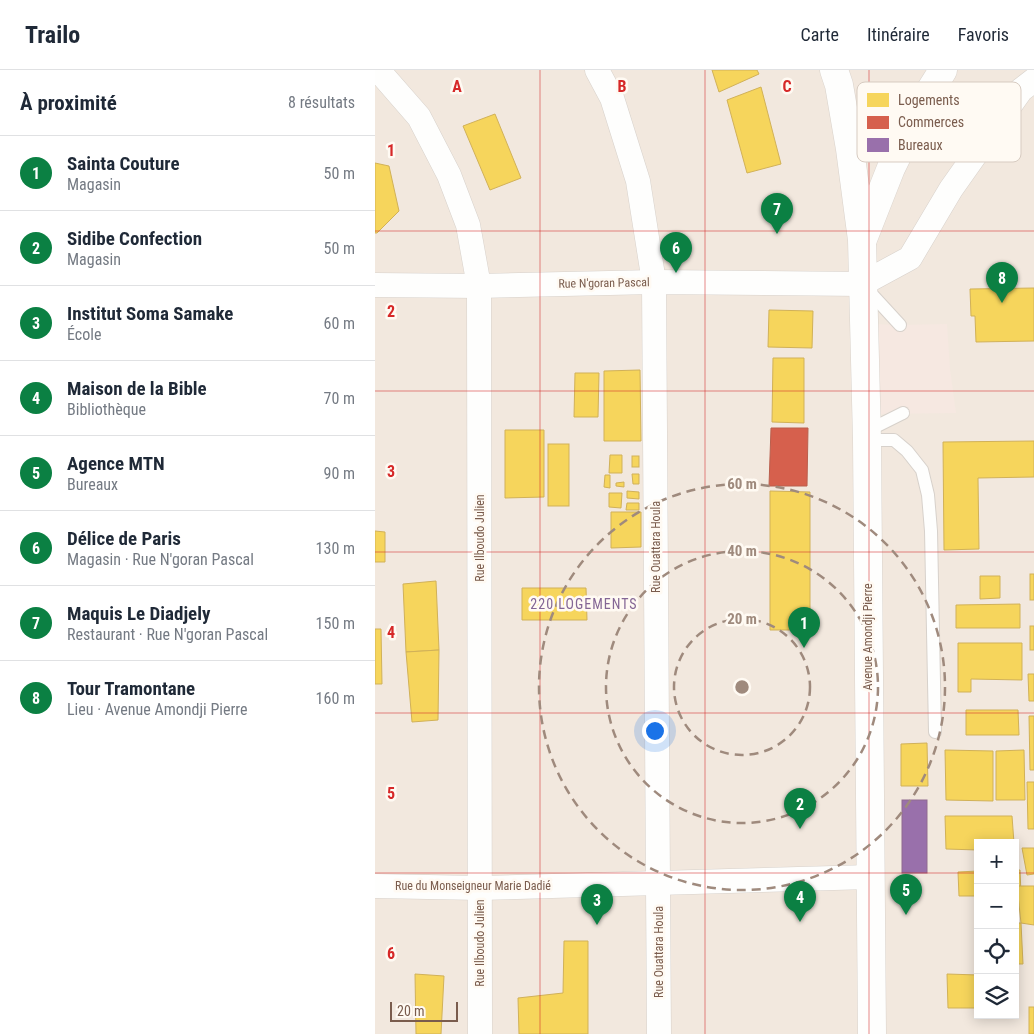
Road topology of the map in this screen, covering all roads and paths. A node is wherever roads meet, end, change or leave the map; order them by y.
1 (378, 70) edge
2 (597, 70) edge
3 (834, 70) edge
4 (943, 70) edge
5 (1034, 80) edge
6 (936, 82) edge
7 (1021, 90) edge
8 (894, 162) edge
9 (970, 162) edge
10 (862, 240) junction
11 (653, 282) junction
12 (863, 284) junction
13 (375, 285) edge
14 (479, 286) junction
15 (900, 325) dead end
16 (903, 413) dead end
17 (867, 435) junction
18 (935, 732) dead end
19 (870, 877) junction
20 (658, 883) junction
21 (375, 886) edge
22 (480, 888) junction
23 (480, 1034) edge
24 (659, 1034) edge
25 (872, 1034) edge

1 - 14 street, Rue Ilboudo Julien
2 - 11 street, Rue Ouattara Houla
3 - 10 street, Avenue Amondji Pierre
4 - 6 street, Avenue Amondji Pierre
5 - 7 street
8 - 10 street, Avenue Amondji Pierre
9 - 12 street
10 - 12 street, Avenue Amondji Pierre
11 - 12 street, Rue N'goran Pascal
11 - 14 street, Rue N'goran Pascal
11 - 20 street, Rue Ouattara Houla
12 - 15 lane
12 - 17 street, Avenue Amondji Pierre
13 - 14 street, Rue N'goran Pascal
14 - 22 street, Rue Ilboudo Julien
16 - 17 lane
17 - 18 lane
17 - 19 street, Avenue Amondji Pierre
19 - 20 street, Rue du Monseigneur Marie Dadié
19 - 25 street, Avenue Amondji Pierre
20 - 22 street, Rue du Monseigneur Marie Dadié
20 - 24 street, Rue Ouattara Houla
21 - 22 street, Rue du Monseigneur Marie Dadié
22 - 23 street, Rue Ilboudo Julien

